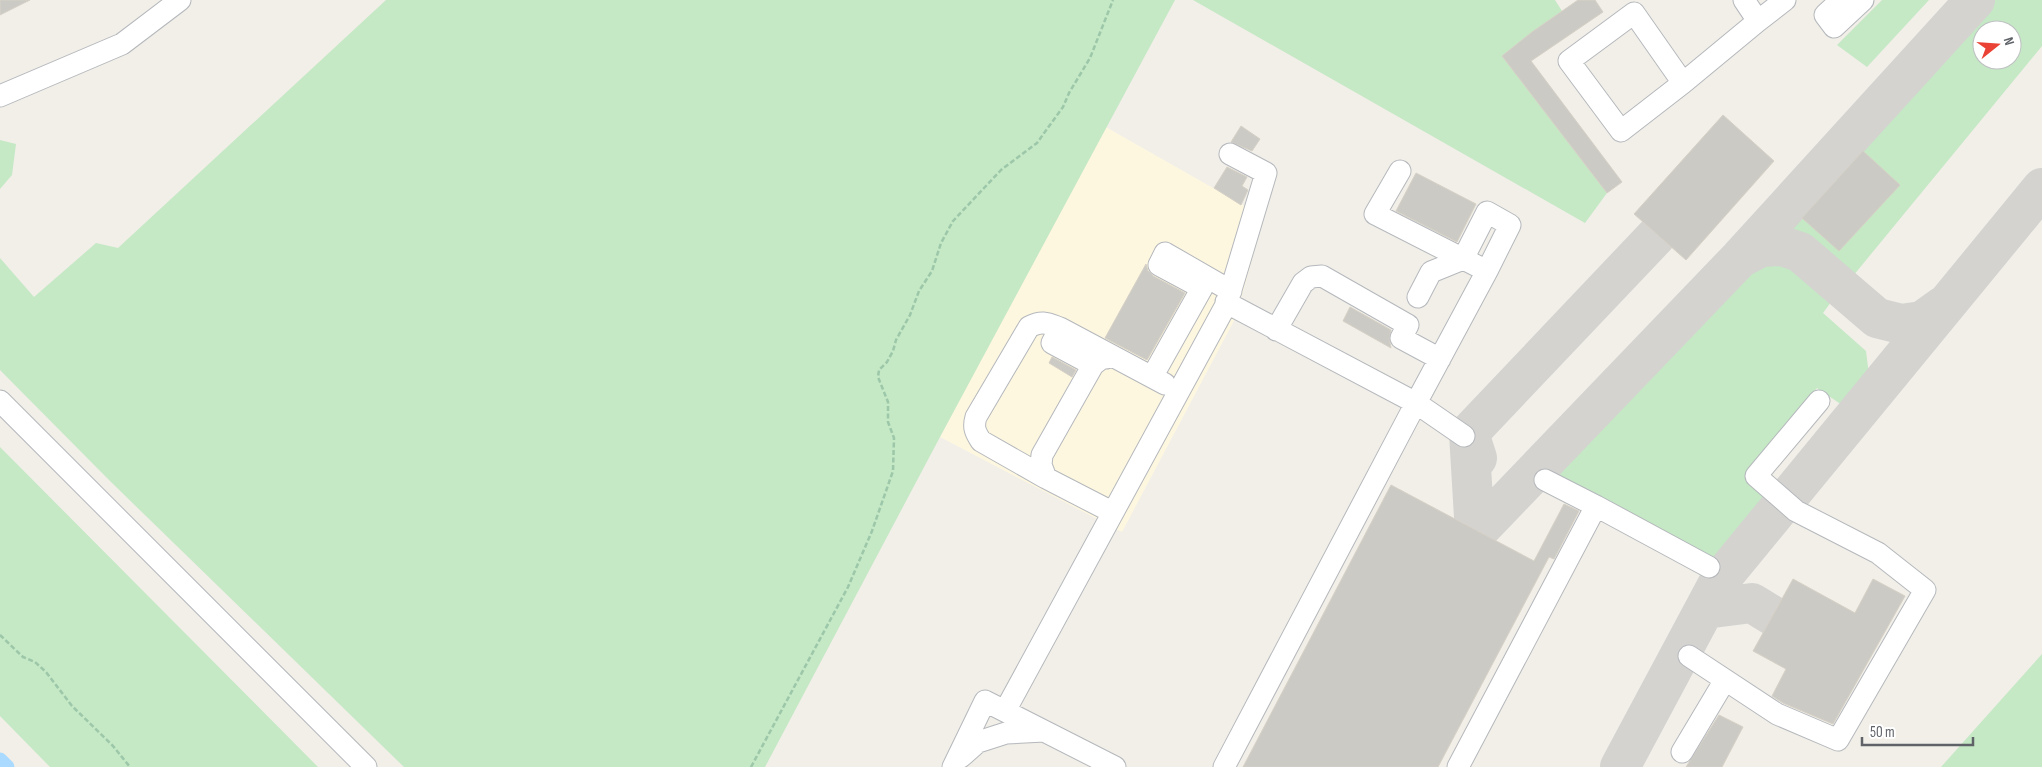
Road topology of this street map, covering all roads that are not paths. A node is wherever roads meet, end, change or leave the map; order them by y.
1 (180, 0) edge
2 (1744, 0) edge
3 (1785, 0) edge
4 (1863, 0) edge
5 (1839, 1) edge
6 (1758, 20) junction
7 (1683, 83) junction
8 (0, 96) edge
9 (1230, 154) dead end
10 (1400, 171) dead end
11 (1463, 259) junction
12 (1487, 271) junction
13 (1202, 288) junction
14 (1229, 297) junction
15 (1418, 297) dead end
16 (1186, 317) junction
17 (1060, 328) junction
18 (1276, 330) junction
19 (1211, 332) junction
20 (1115, 357) junction
21 (1440, 359) junction
22 (1093, 365) junction
23 (1152, 377) junction
24 (1180, 391) junction
25 (0, 401) edge
26 (1819, 401) dead end
27 (1416, 403) junction
28 (1464, 436) dead end
29 (1046, 478) junction
30 (1545, 480) dead end
31 (1596, 506) junction
32 (1112, 512) junction
33 (1709, 567) dead end
34 (1690, 656) dead end
35 (1725, 680) junction
36 (1005, 711) junction
37 (1044, 731) junction
38 (1682, 752) dead end
39 (954, 765) edge
40 (366, 767) edge
41 (1115, 767) edge
42 (1224, 767) edge
43 (1458, 767) edge

1 - 8 street
2 - 6 street
3 - 6 street
4 - 5 street
6 - 7 street
7 - 7 street
9 - 14 street
10 - 11 street
11 - 12 street
11 - 12 street
11 - 15 street
12 - 21 street
13 - 14 street
13 - 14 street
13 - 16 street
14 - 18 street
14 - 19 street
16 - 19 street
16 - 23 street
17 - 20 street
17 - 22 street
17 - 29 street
18 - 21 street
18 - 27 street
19 - 24 street
20 - 22 street
20 - 23 street
21 - 27 street
22 - 29 street
23 - 24 street
24 - 32 street
25 - 40 street
26 - 35 street
27 - 28 street
27 - 42 street
29 - 32 street
30 - 31 street
31 - 33 street
31 - 43 street
32 - 36 street
34 - 35 street
35 - 38 street
36 - 37 street
36 - 39 street
37 - 39 street
37 - 41 street

